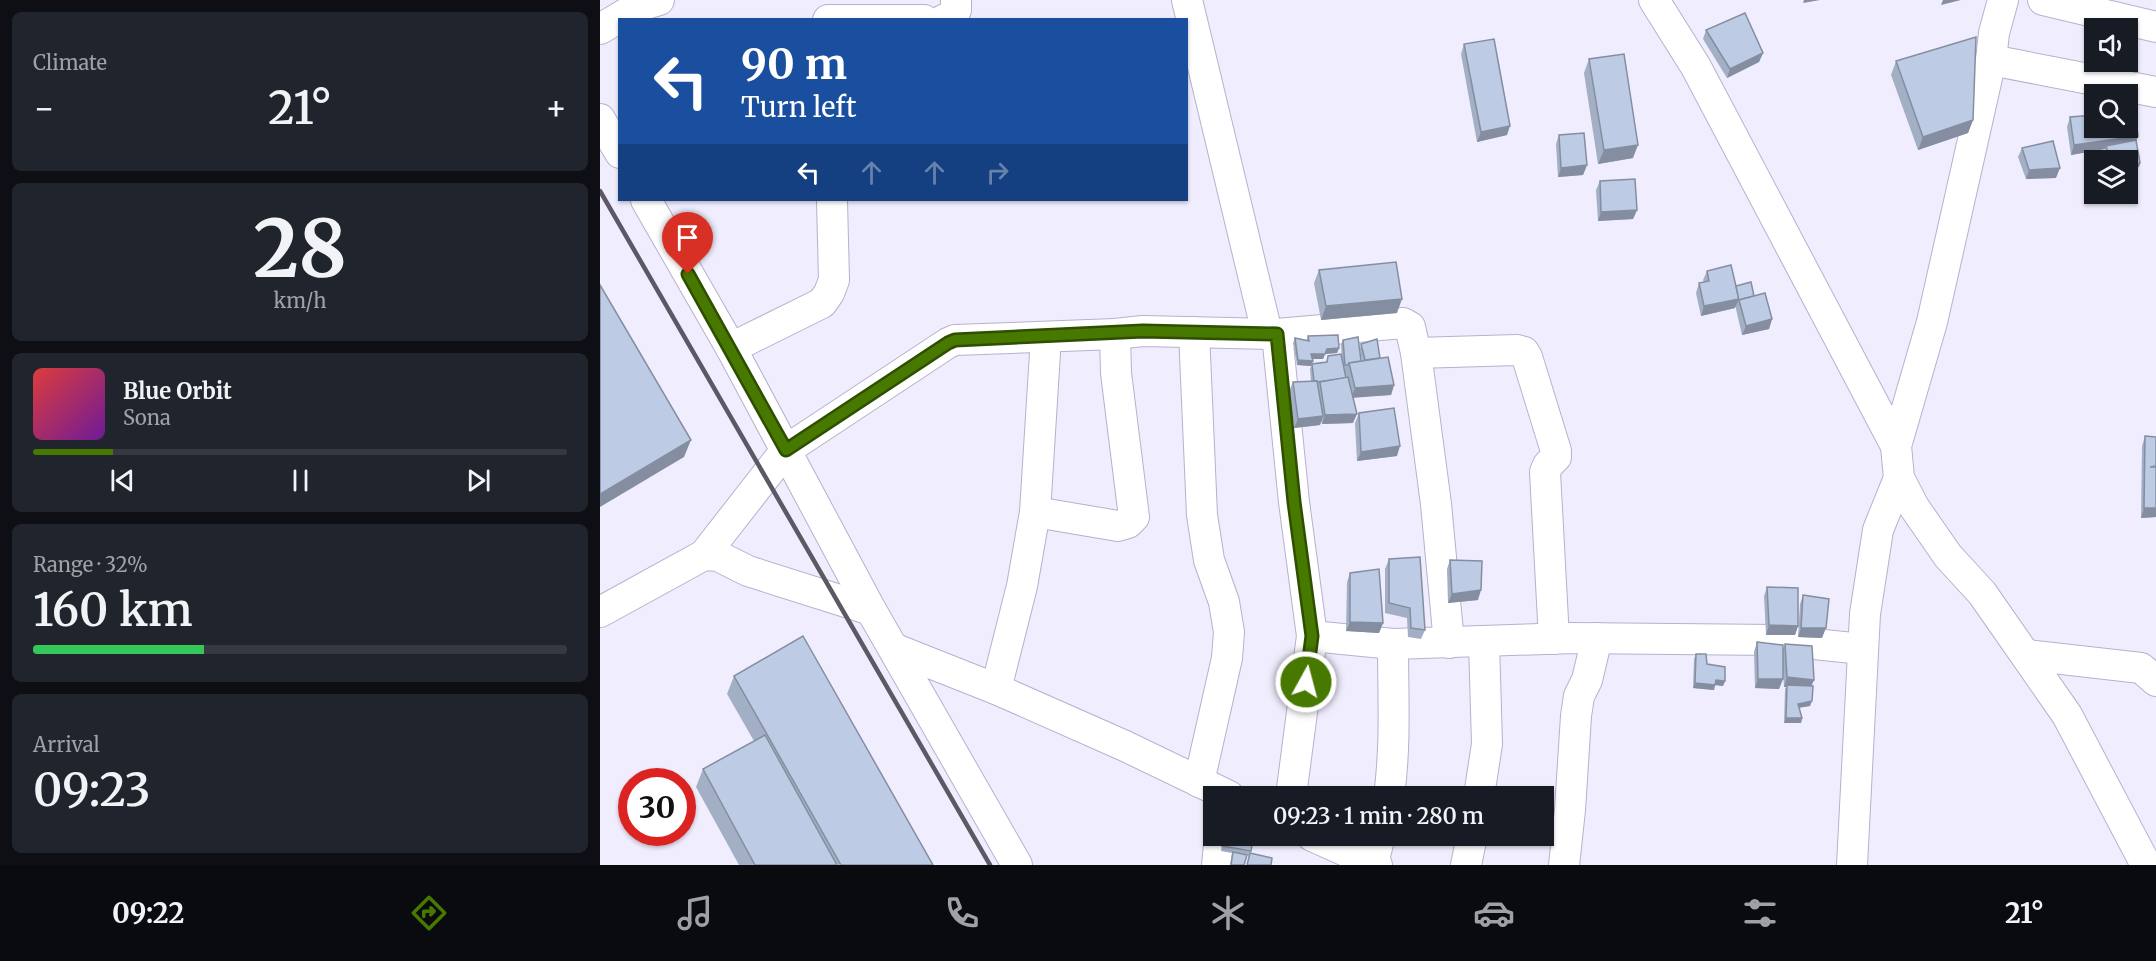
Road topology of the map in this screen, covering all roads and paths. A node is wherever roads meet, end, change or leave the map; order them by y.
1 (659, 0) edge
2 (825, 0) edge
3 (956, 0) edge
4 (1187, 0) edge
5 (1654, 0) edge
6 (2003, 0) edge
7 (2043, 0) edge
8 (618, 18) edge
9 (618, 18) edge
10 (828, 18) edge
11 (948, 18) edge
12 (2156, 27) edge
13 (600, 29) edge
14 (1991, 60) junction
15 (2156, 92) edge
16 (600, 119) edge
17 (618, 150) edge
18 (647, 201) edge
19 (832, 201) edge
20 (1194, 332) junction
21 (1272, 333) junction
22 (1115, 334) junction
23 (1046, 337) junction
24 (731, 348) junction
25 (1416, 353) junction
26 (1896, 446) junction
27 (786, 450) junction
28 (1899, 478) junction
29 (1035, 512) junction
30 (704, 555) junction
31 (871, 610) junction
32 (600, 612) edge
33 (1312, 636) junction
34 (1597, 638) junction
35 (1554, 639) junction
36 (1484, 642) junction
37 (1449, 643) junction
38 (1393, 644) junction
39 (895, 649) junction
40 (1863, 649) junction
41 (2027, 655) junction
42 (2156, 681) edge
43 (996, 689) junction
44 (1199, 782) junction
45 (1207, 786) edge
46 (1292, 786) edge
47 (1390, 786) edge
48 (1481, 786) edge
49 (1219, 846) edge
50 (1338, 846) edge
51 (1470, 846) edge
52 (1367, 857) edge
53 (1017, 865) edge
54 (1217, 865) edge
55 (1466, 865) edge
56 (1564, 865) edge
57 (1851, 865) edge
58 (2146, 865) edge

1 - 9 street
2 - 10 street
3 - 11 street
4 - 21 street
5 - 26 street
6 - 14 street
7 - 12 street
8 - 13 street
14 - 15 street
14 - 26 street
16 - 17 street
18 - 24 street
19 - 24 street
20 - 21 street
20 - 22 street
20 - 44 street
21 - 25 street
21 - 33 street
22 - 23 street
22 - 29 street
23 - 27 street
23 - 29 street
24 - 27 street
25 - 35 street
25 - 37 street
26 - 28 street
27 - 30 street
27 - 31 street
28 - 40 street
28 - 41 street
29 - 43 street
30 - 31 street
30 - 32 street
31 - 39 street
33 - 38 street
33 - 46 street
34 - 35 street
34 - 40 street
34 - 56 street
35 - 36 street
36 - 37 street
36 - 48 street
37 - 38 street
38 - 47 street
39 - 43 street
39 - 53 street
40 - 57 street
41 - 42 street
41 - 58 street
43 - 44 street
44 - 45 street
49 - 54 street
50 - 52 street
51 - 55 street

